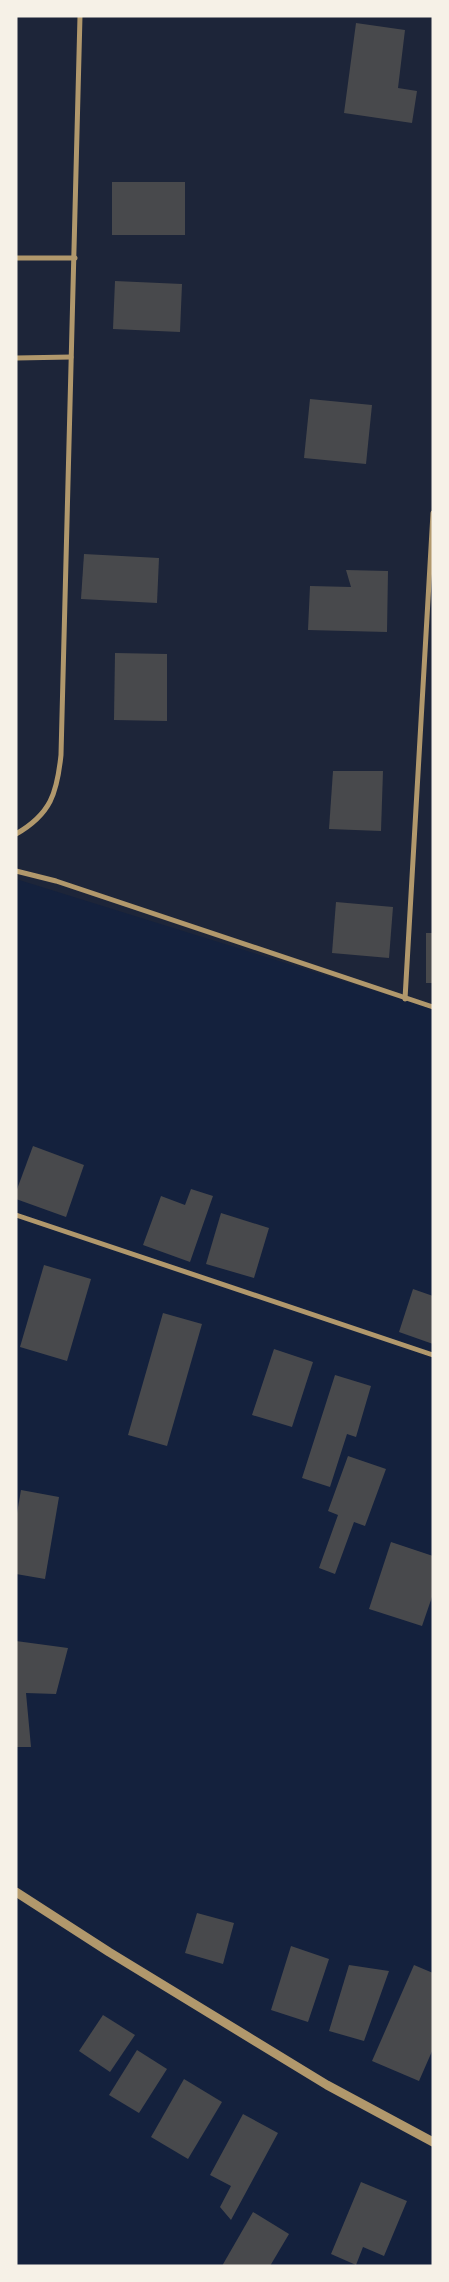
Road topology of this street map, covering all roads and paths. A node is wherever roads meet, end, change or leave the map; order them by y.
1 (80, 16) edge
2 (16, 258) edge
3 (75, 258) junction
4 (71, 357) junction
5 (16, 358) edge
6 (433, 514) edge
7 (16, 834) edge
8 (16, 872) edge
9 (405, 998) junction
10 (433, 1007) edge
11 (16, 1215) edge
12 (433, 1354) edge
13 (16, 1892) edge
14 (433, 2142) edge

1 - 3 street
2 - 3 street
3 - 4 street
4 - 5 street
4 - 7 street
6 - 9 street
8 - 9 street
9 - 10 street
11 - 12 street
13 - 14 street

